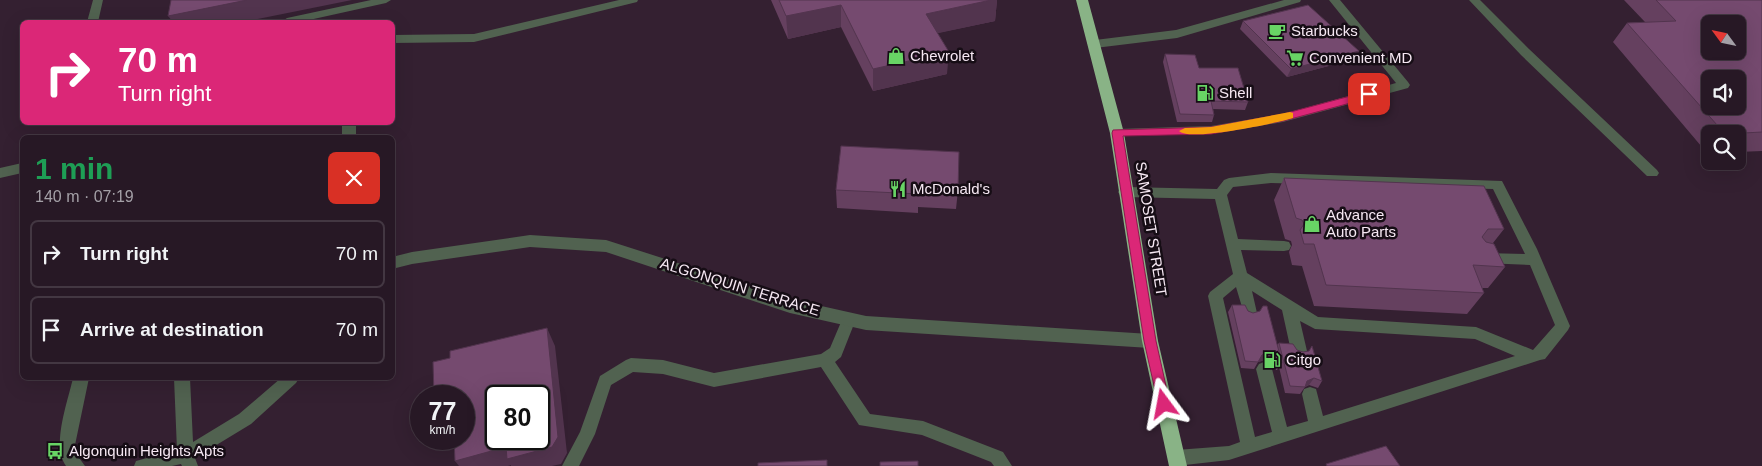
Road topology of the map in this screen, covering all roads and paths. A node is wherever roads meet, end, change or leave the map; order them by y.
1 (98, 0) edge
2 (386, 0) edge
3 (633, 0) edge
4 (1082, 0) edge
5 (1296, 0) edge
6 (1334, 0) edge
7 (1474, 0) edge
8 (93, 20) edge
9 (296, 20) edge
10 (395, 39) edge
11 (1095, 44) junction
12 (1117, 133) junction
13 (20, 168) edge
14 (0, 173) edge
15 (1652, 173) dead end
16 (1125, 192) junction
17 (1220, 194) junction
18 (1233, 244) junction
19 (1284, 246) dead end
20 (1475, 258) edge
21 (1535, 260) junction
22 (395, 262) edge
23 (1240, 276) junction
24 (1289, 306) junction
25 (1250, 313) edge
26 (849, 319) junction
27 (1150, 341) junction
28 (1299, 352) edge
29 (1532, 356) junction
30 (825, 360) junction
31 (1264, 369) dead end
32 (81, 380) edge
33 (182, 380) edge
34 (289, 380) edge
35 (1310, 394) dead end
36 (1317, 425) junction
37 (1281, 436) junction
38 (1249, 447) junction
39 (188, 461) edge
40 (1177, 462) edge
41 (77, 466) edge
42 (142, 466) edge
43 (570, 466) edge
44 (1004, 466) edge

1 - 8 lane
2 - 9 lane
3 - 10 lane
4 - 11 highway, SAMOSET STREET
5 - 11 lane
6 - 12 lane
7 - 15 lane
11 - 12 highway, SAMOSET STREET
12 - 16 highway, SAMOSET STREET
13 - 14 lane
16 - 17 lane
16 - 27 highway, SAMOSET STREET
17 - 18 lane
17 - 21 lane
18 - 19 lane
18 - 23 lane
20 - 21 lane
21 - 29 lane
22 - 26 street, ALGONQUIN TERRACE
23 - 24 lane
23 - 25 lane
23 - 38 lane
24 - 28 lane
24 - 29 lane
26 - 27 street, ALGONQUIN TERRACE
26 - 30 lane
27 - 40 highway, SAMOSET STREET
29 - 36 lane
30 - 43 lane
30 - 44 lane
31 - 37 lane
32 - 41 lane
33 - 39 lane
34 - 39 lane
35 - 36 lane
36 - 37 lane
37 - 38 lane
38 - 40 lane
39 - 42 lane

